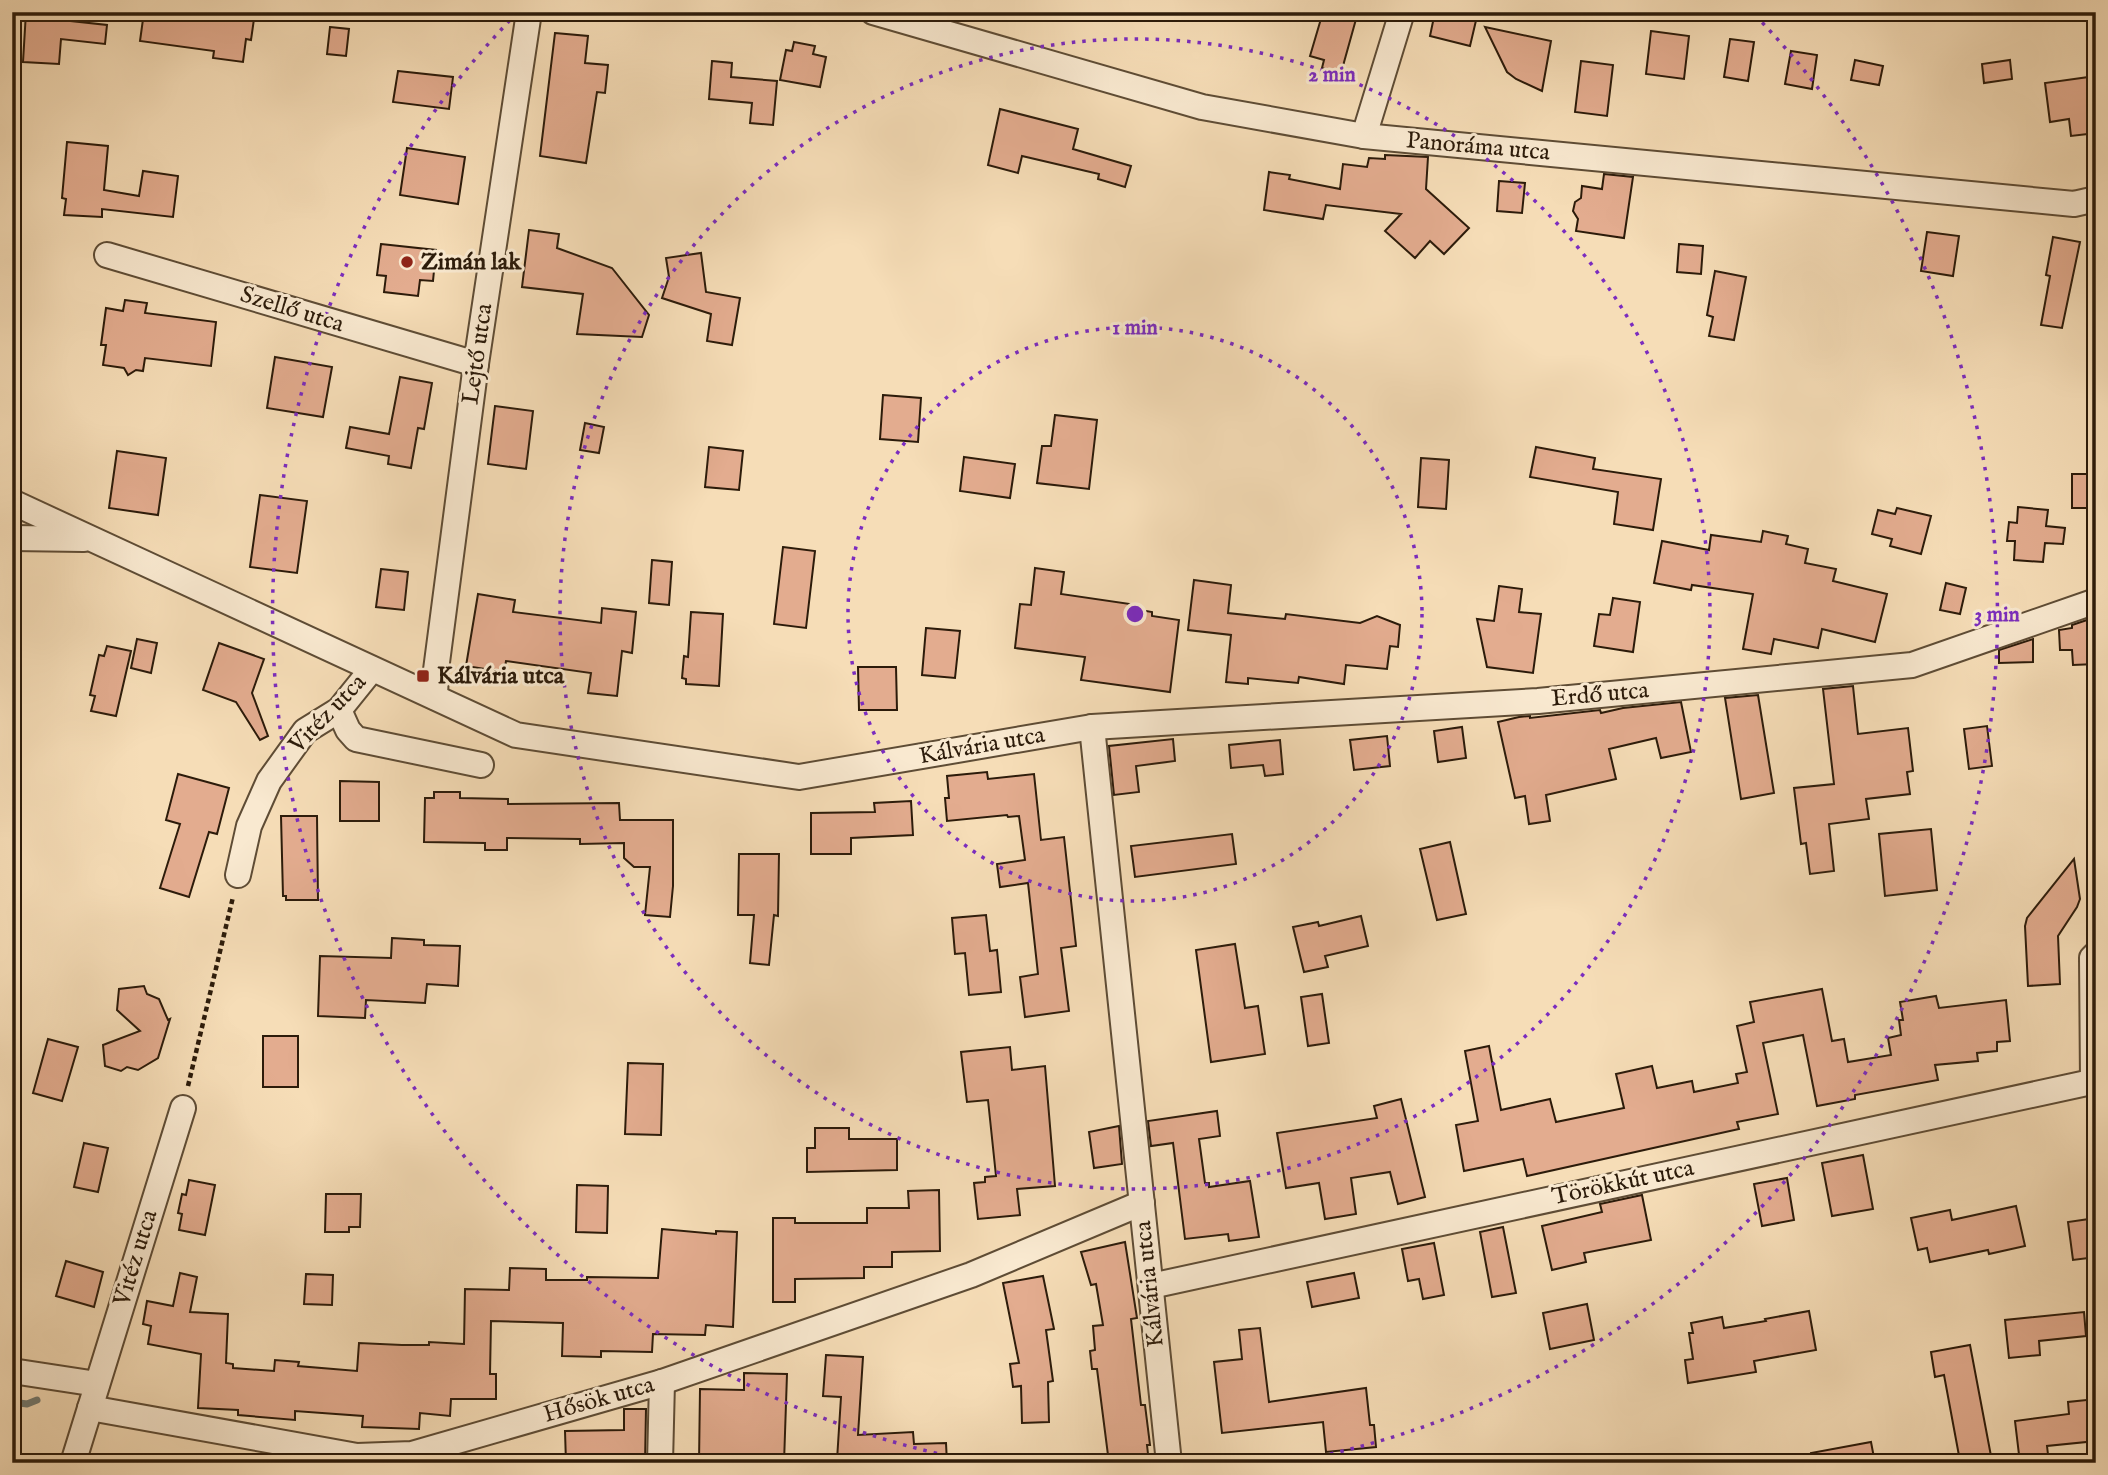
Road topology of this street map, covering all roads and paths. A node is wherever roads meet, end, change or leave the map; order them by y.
1 (529, 12) edge
2 (873, 12) edge
3 (1402, 12) edge
4 (1364, 136) junction
5 (2096, 199) edge
6 (107, 255) dead end
7 (477, 365) junction
8 (12, 502) edge
9 (12, 538) edge
10 (96, 540) junction
11 (2096, 601) edge
12 (372, 669) junction
13 (435, 698) junction
14 (339, 710) junction
15 (1093, 727) junction
16 (481, 765) dead end
17 (238, 875) joint
18 (2096, 954) edge
19 (2094, 1081) edge
20 (183, 1108) joint
21 (1142, 1203) junction
22 (1151, 1286) junction
23 (12, 1371) edge
24 (662, 1382) junction
25 (97, 1384) junction
26 (90, 1408) junction
27 (73, 1463) edge
28 (660, 1463) edge
29 (1169, 1463) edge

1 - 7 street, Lejtő utca
2 - 4 street, Panoráma utca
3 - 4 street
4 - 5 street, Panoráma utca
6 - 7 street, Szellő utca
7 - 13 street, Lejtő utca
8 - 10 street, Kálvária utca
9 - 10 street, Kálvária utca
10 - 12 street, Kálvária utca
11 - 15 street, Erdő utca
12 - 13 street, Kálvária utca
12 - 14 street, Vitéz utca
13 - 15 street, Kálvária utca
14 - 16 street
14 - 17 street, Vitéz utca
15 - 21 street, Kálvária utca
17 - 20 path
18 - 19 street
19 - 22 street, Törökkút utca
20 - 25 street, Vitéz utca
21 - 22 street, Kálvária utca
21 - 24 street, Hősök utca
22 - 29 street, Kálvária utca
23 - 25 street
24 - 26 street, Hősök utca
24 - 28 street
25 - 26 street, Vitéz utca
26 - 27 street

